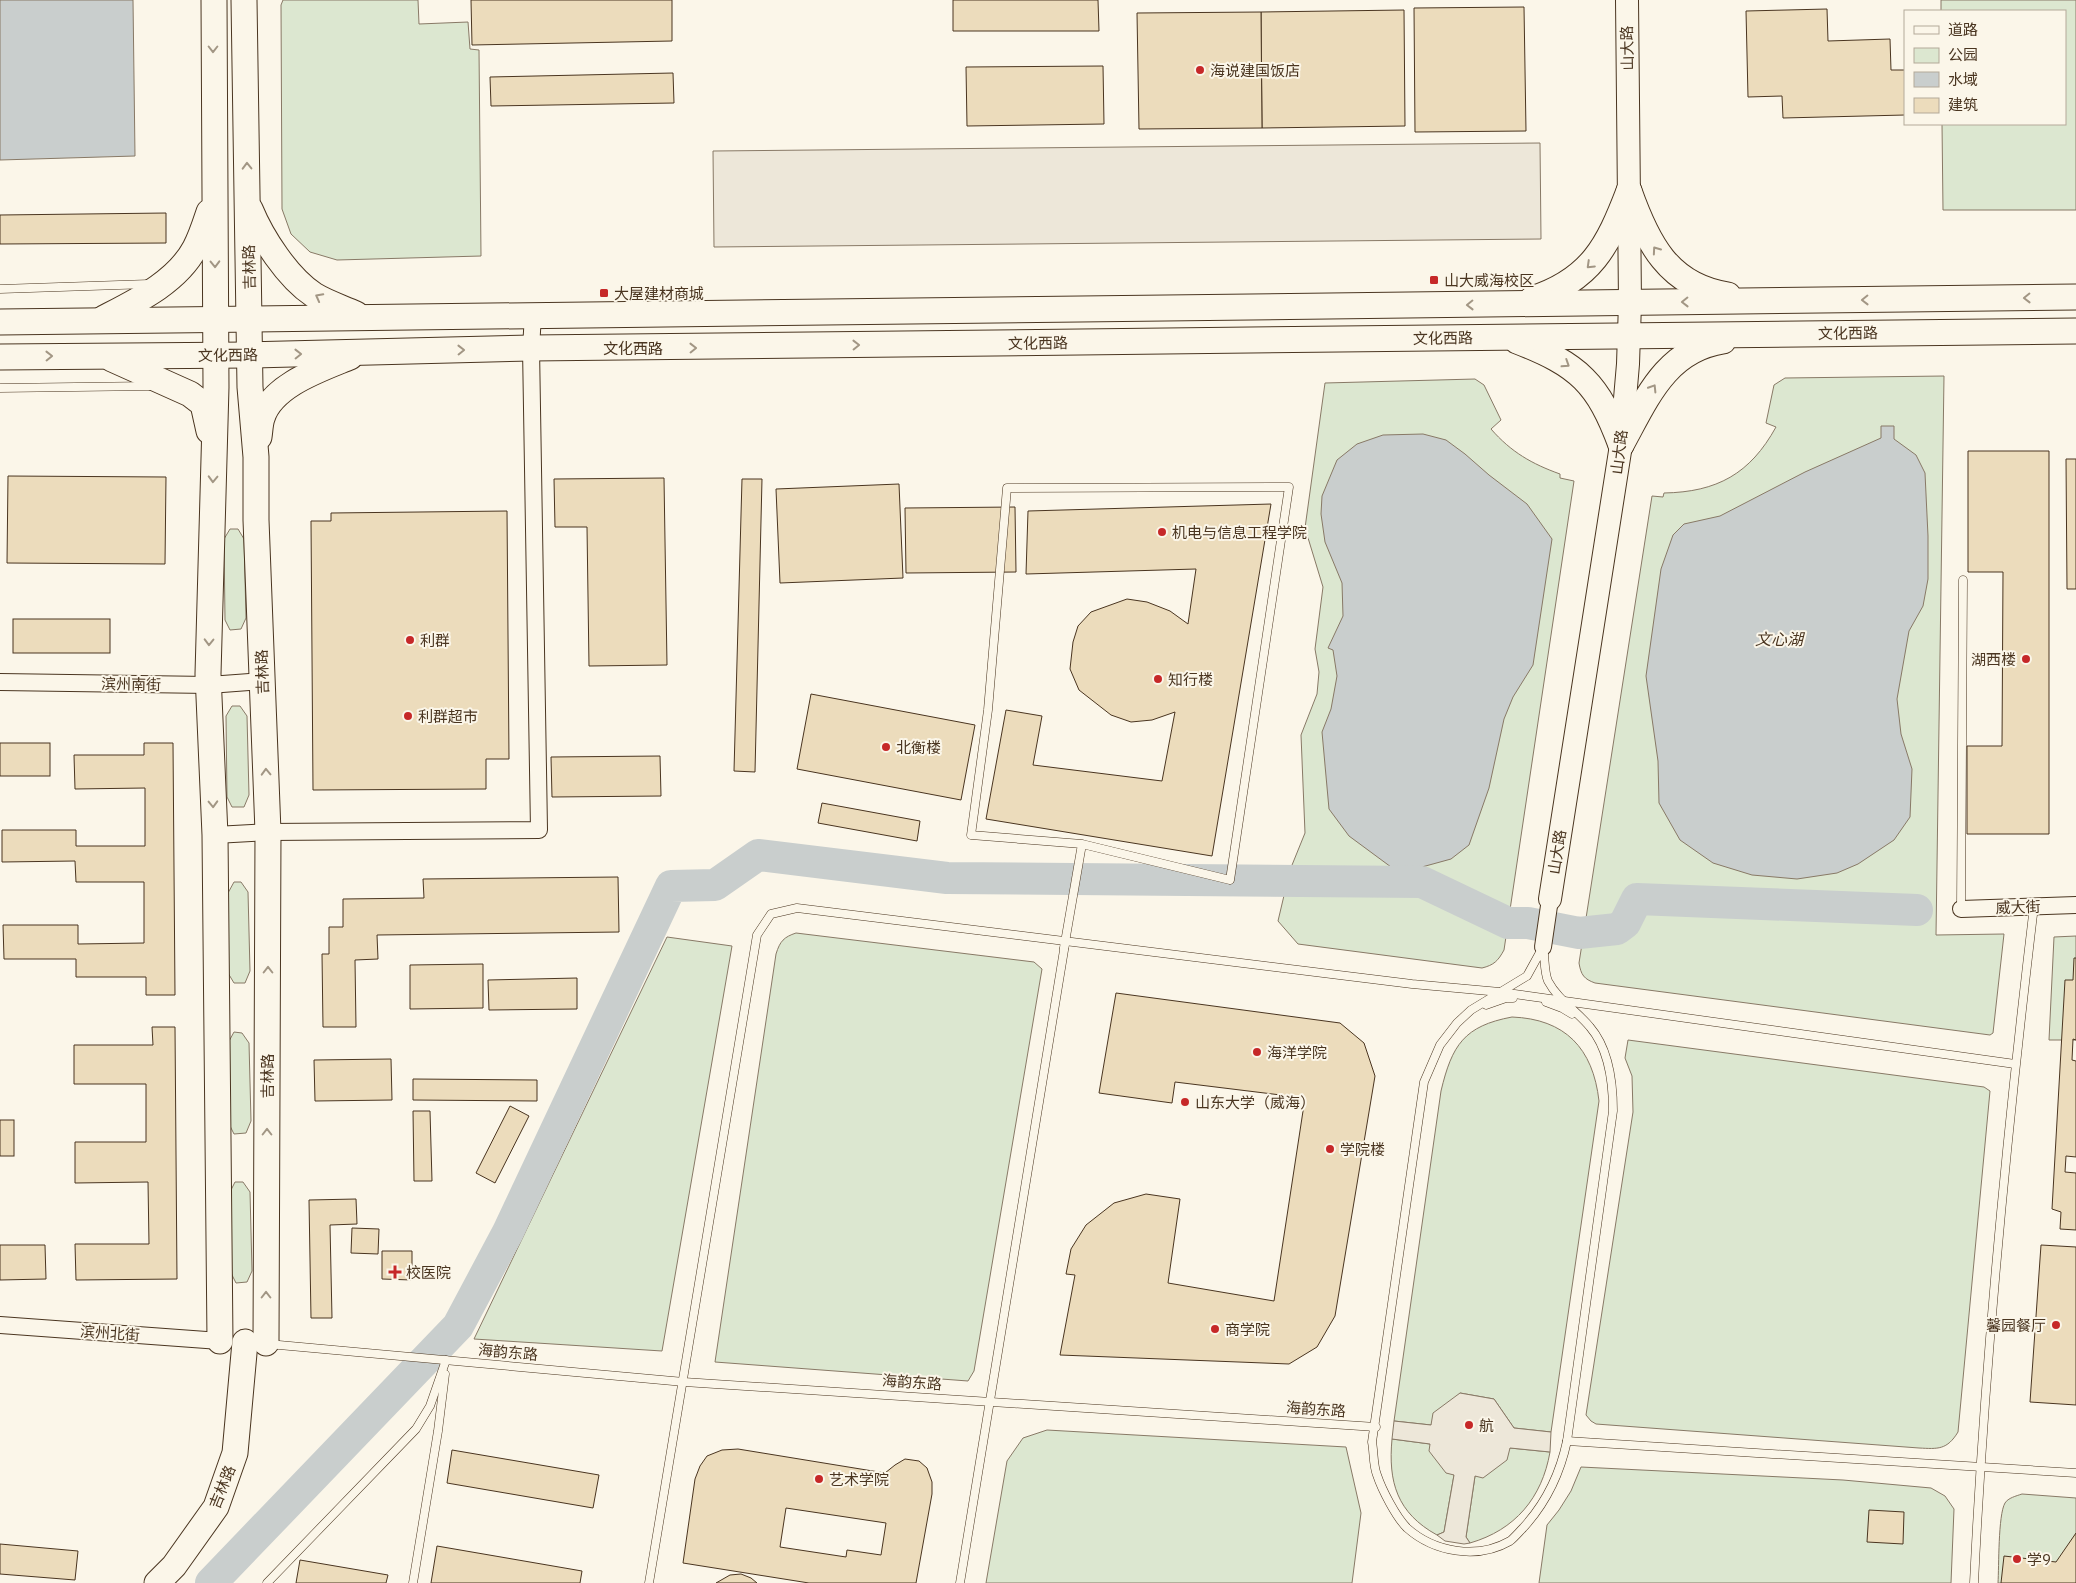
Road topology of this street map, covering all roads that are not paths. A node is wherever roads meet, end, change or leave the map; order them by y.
1 (214, 0) edge
2 (244, 0) edge
3 (1627, 0) edge
4 (1629, 191) junction
5 (214, 198) junction
6 (248, 204) junction
7 (161, 284) junction
8 (0, 289) edge
9 (2076, 297) edge
10 (1776, 301) junction
11 (1630, 303) junction
12 (1499, 304) junction
13 (533, 316) junction
14 (363, 318) junction
15 (216, 319) junction
16 (249, 319) junction
17 (98, 321) junction
18 (0, 322) edge
19 (2076, 331) edge
20 (1770, 334) junction
21 (1629, 335) junction
22 (1506, 337) junction
23 (531, 348) junction
24 (361, 352) junction
25 (102, 355) junction
26 (216, 355) junction
27 (250, 355) junction
28 (0, 357) edge
29 (174, 386) junction
30 (0, 388) edge
31 (1621, 445) junction
32 (214, 453) junction
33 (256, 457) junction
34 (1963, 580) dead end
35 (262, 681) junction
36 (0, 682) edge
37 (209, 685) junction
38 (268, 832) junction
39 (214, 835) junction
40 (1082, 844) junction
41 (1550, 899) joint
42 (2076, 905) edge
43 (2034, 906) junction
44 (1961, 909) joint
45 (1065, 944) junction
46 (1543, 947) junction
47 (1500, 992) junction
48 (1534, 998) junction
49 (1563, 1001) junction
50 (1471, 1010) junction
51 (1590, 1026) junction
52 (2015, 1064) junction
53 (0, 1325) edge
54 (244, 1342) junction
55 (446, 1360) junction
56 (684, 1382) junction
57 (990, 1401) junction
58 (1376, 1427) junction
59 (1566, 1441) junction
60 (1980, 1466) junction
61 (2076, 1473) edge
62 (156, 1583) edge
63 (266, 1583) edge
64 (413, 1583) edge
65 (649, 1583) edge
66 (960, 1583) edge
67 (1974, 1583) edge

1 -> 5 main road, 吉林路
6 -> 2 main road, 吉林路
3 - 4 main road, 山大路
10 -> 4 main road
4 - 11 main road, 山大路
4 -> 12 main road
5 - 7 main road
5 -> 15 main road, 吉林路
14 -> 6 main road
6 - 16 main road, 吉林路
7 - 8 lane
7 - 17 main road
9 -> 10 main road
10 -> 11 main road
11 - 12 main road
11 - 21 main road, 山大路
12 -> 13 main road
13 - 14 main road
13 - 23 street
14 - 16 main road
15 - 16 main road
15 - 17 main road
15 - 26 main road, 吉林路
16 - 27 main road, 吉林路
17 - 18 main road
19 - 20 main road, 文化西路
20 - 21 main road, 文化西路
31 -> 20 main road
21 - 22 main road, 文化西路
21 - 31 main road, 山大路
23 -> 22 main road, 文化西路
22 -> 31 main road
24 -> 23 main road, 文化西路
23 - 38 street
27 -> 24 main road, 文化西路
24 - 33 main road
25 - 26 main road, 文化西路
28 -> 25 main road, 文化西路
25 - 29 main road
26 - 27 main road, 文化西路
26 - 32 main road, 吉林路
27 - 33 main road, 吉林路
29 - 30 lane
29 - 32 main road
31 - 41 main road, 山大路
32 -> 37 main road, 吉林路
33 - 35 main road, 吉林路
34 - 44 lane
35 - 37 street, 滨州南街
38 -> 35 main road, 吉林路
36 - 37 street, 滨州南街
37 -> 39 main road, 吉林路
38 - 39 street
54 -> 38 main road, 吉林路
39 - 54 main road, 吉林路
40 - 40 lane
40 - 45 lane
41 - 46 street
42 - 43 street, 威大街
43 - 44 street, 威大街
43 - 52 lane
45 - 47 lane
45 - 56 lane
45 - 57 lane
46 - 47 lane
46 - 49 lane
47 - 48 lane
47 - 50 lane
48 - 49 lane
48 - 50 lane
48 - 51 lane
49 - 51 lane
49 - 52 lane
50 - 58 lane
51 - 59 lane
52 - 60 lane
53 - 54 street, 滨州北街
54 - 55 lane, 海韵东路
54 - 62 main road, 吉林路
55 - 56 lane, 海韵东路
55 - 63 lane
55 - 64 lane
56 - 57 lane, 海韵东路
56 - 65 lane
57 - 58 lane, 海韵东路
57 - 66 lane
58 - 59 lane
59 - 60 lane
60 - 61 lane
60 - 67 lane

